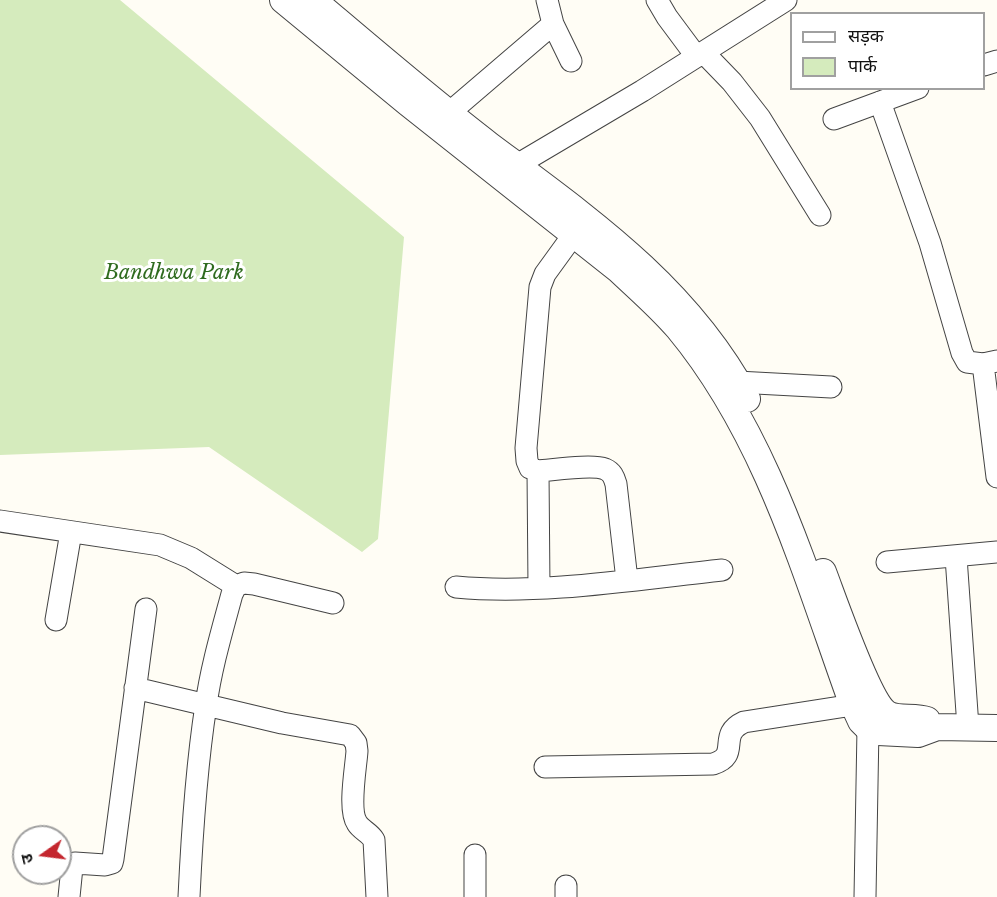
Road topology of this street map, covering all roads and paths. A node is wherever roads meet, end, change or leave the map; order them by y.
1 (283, 0) edge
2 (313, 0) edge
3 (547, 0) edge
4 (657, 0) edge
5 (786, 0) edge
6 (553, 24) junction
7 (699, 54) junction
8 (571, 61) dead end
9 (913, 90) edge
10 (880, 102) junction
11 (449, 113) junction
12 (834, 119) dead end
13 (509, 171) junction
14 (820, 215) dead end
15 (574, 234) junction
16 (990, 362) edge
17 (737, 382) junction
18 (831, 387) dead end
19 (538, 471) junction
20 (997, 477) edge
21 (0, 521) edge
22 (72, 532) junction
23 (997, 552) edge
24 (956, 557) junction
25 (887, 562) dead end
26 (722, 570) dead end
27 (627, 580) junction
28 (236, 586) junction
29 (456, 587) dead end
30 (539, 588) junction
31 (333, 603) dead end
32 (146, 609) dead end
33 (56, 620) dead end
34 (135, 688) junction
35 (864, 702) junction
36 (206, 705) junction
37 (937, 727) junction
38 (968, 727) junction
39 (868, 728) junction
40 (997, 728) edge
41 (545, 767) dead end
42 (475, 855) dead end
43 (69, 897) edge
44 (189, 897) edge
45 (377, 897) edge
46 (475, 897) edge
47 (865, 897) edge

1 - 13 street
2 - 11 street
3 - 6 street
4 - 7 street
5 - 7 street
6 - 8 street
6 - 11 street
7 - 13 street
7 - 14 street
9 - 10 street
10 - 12 street
10 - 16 street
11 - 13 street
13 - 15 street
13 - 17 street
15 - 19 street
15 - 35 street
16 - 20 street
17 - 18 street
17 - 35 street
19 - 27 street
19 - 30 street
21 - 22 street
22 - 28 street
22 - 33 street
23 - 24 street
24 - 25 street
24 - 38 street
26 - 27 street
27 - 30 street
28 - 31 street
28 - 36 street
29 - 30 street
32 - 34 street
34 - 36 street
34 - 43 street
35 - 37 street
35 - 39 street
35 - 41 street
36 - 44 street
36 - 45 street
37 - 38 street
37 - 39 street
38 - 40 street
39 - 47 street
42 - 46 street

